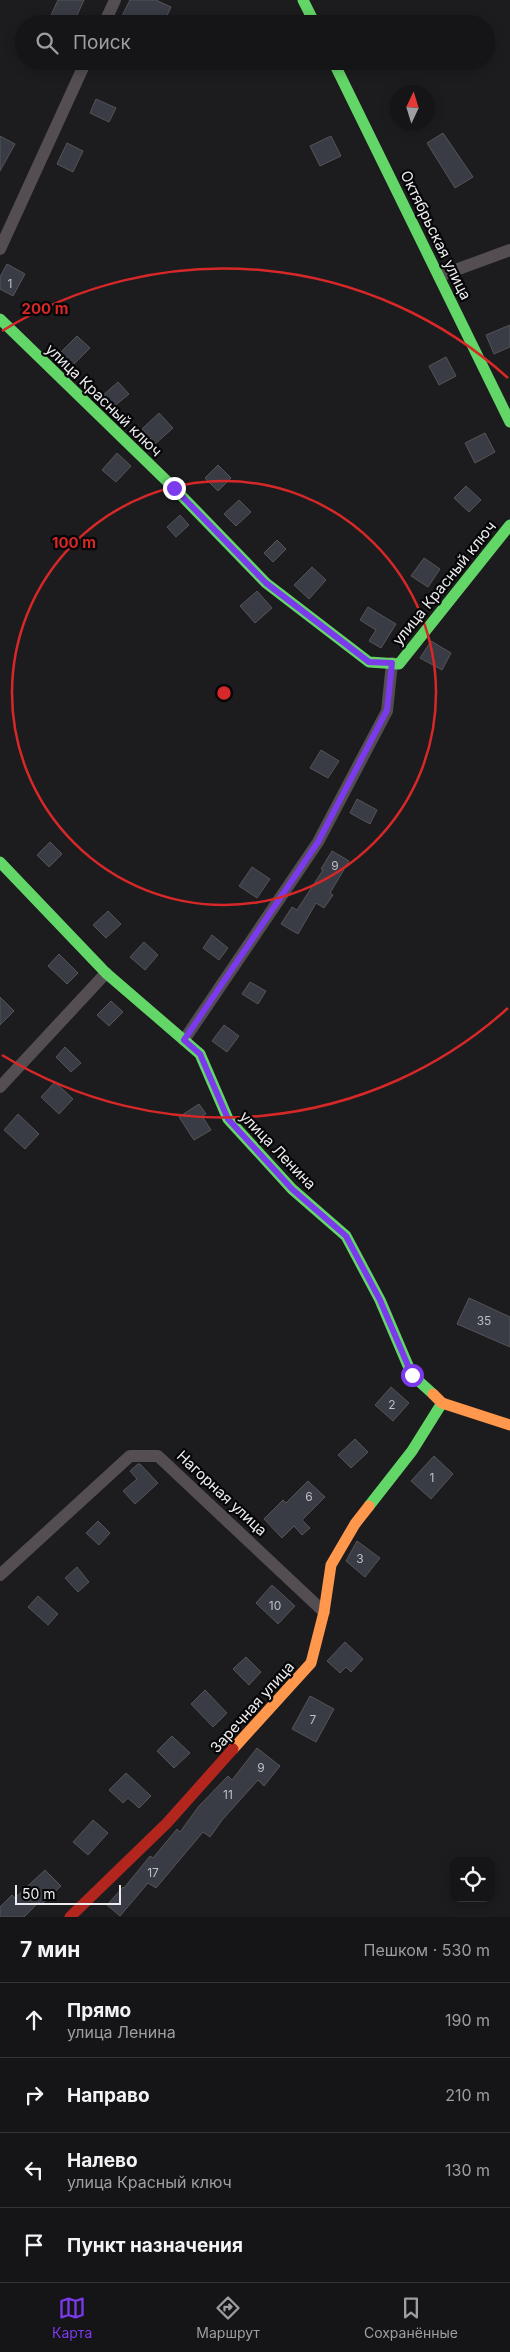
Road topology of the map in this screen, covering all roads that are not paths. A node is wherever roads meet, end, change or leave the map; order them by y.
1 (114, 0) edge
2 (303, 0) edge
3 (108, 15) edge
4 (310, 15) edge
5 (82, 70) edge
6 (338, 70) edge
7 (0, 249) edge
8 (510, 250) edge
9 (439, 276) junction
10 (0, 318) edge
11 (510, 422) edge
12 (510, 525) edge
13 (392, 663) junction
14 (0, 862) edge
15 (106, 973) junction
16 (184, 1040) junction
17 (0, 1087) edge
18 (442, 1403) junction
19 (510, 1424) edge
20 (0, 1575) edge
21 (324, 1612) junction
22 (70, 1917) edge

1 - 3 street
2 - 4 street
5 - 7 street
6 - 9 street, Октябрьская улица
8 - 9 street
9 - 11 street, Октябрьская улица
10 - 13 street, улица Красный ключ
12 - 13 street, улица Красный ключ
13 - 16 street
14 - 15 street, улица Ленина
15 - 16 street, улица Ленина
15 - 17 street
16 - 18 street, улица Ленина
18 - 19 street, улица Ленина
18 - 21 street, Заречная улица
20 - 21 street, Нагорная улица
21 - 22 street, Заречная улица

